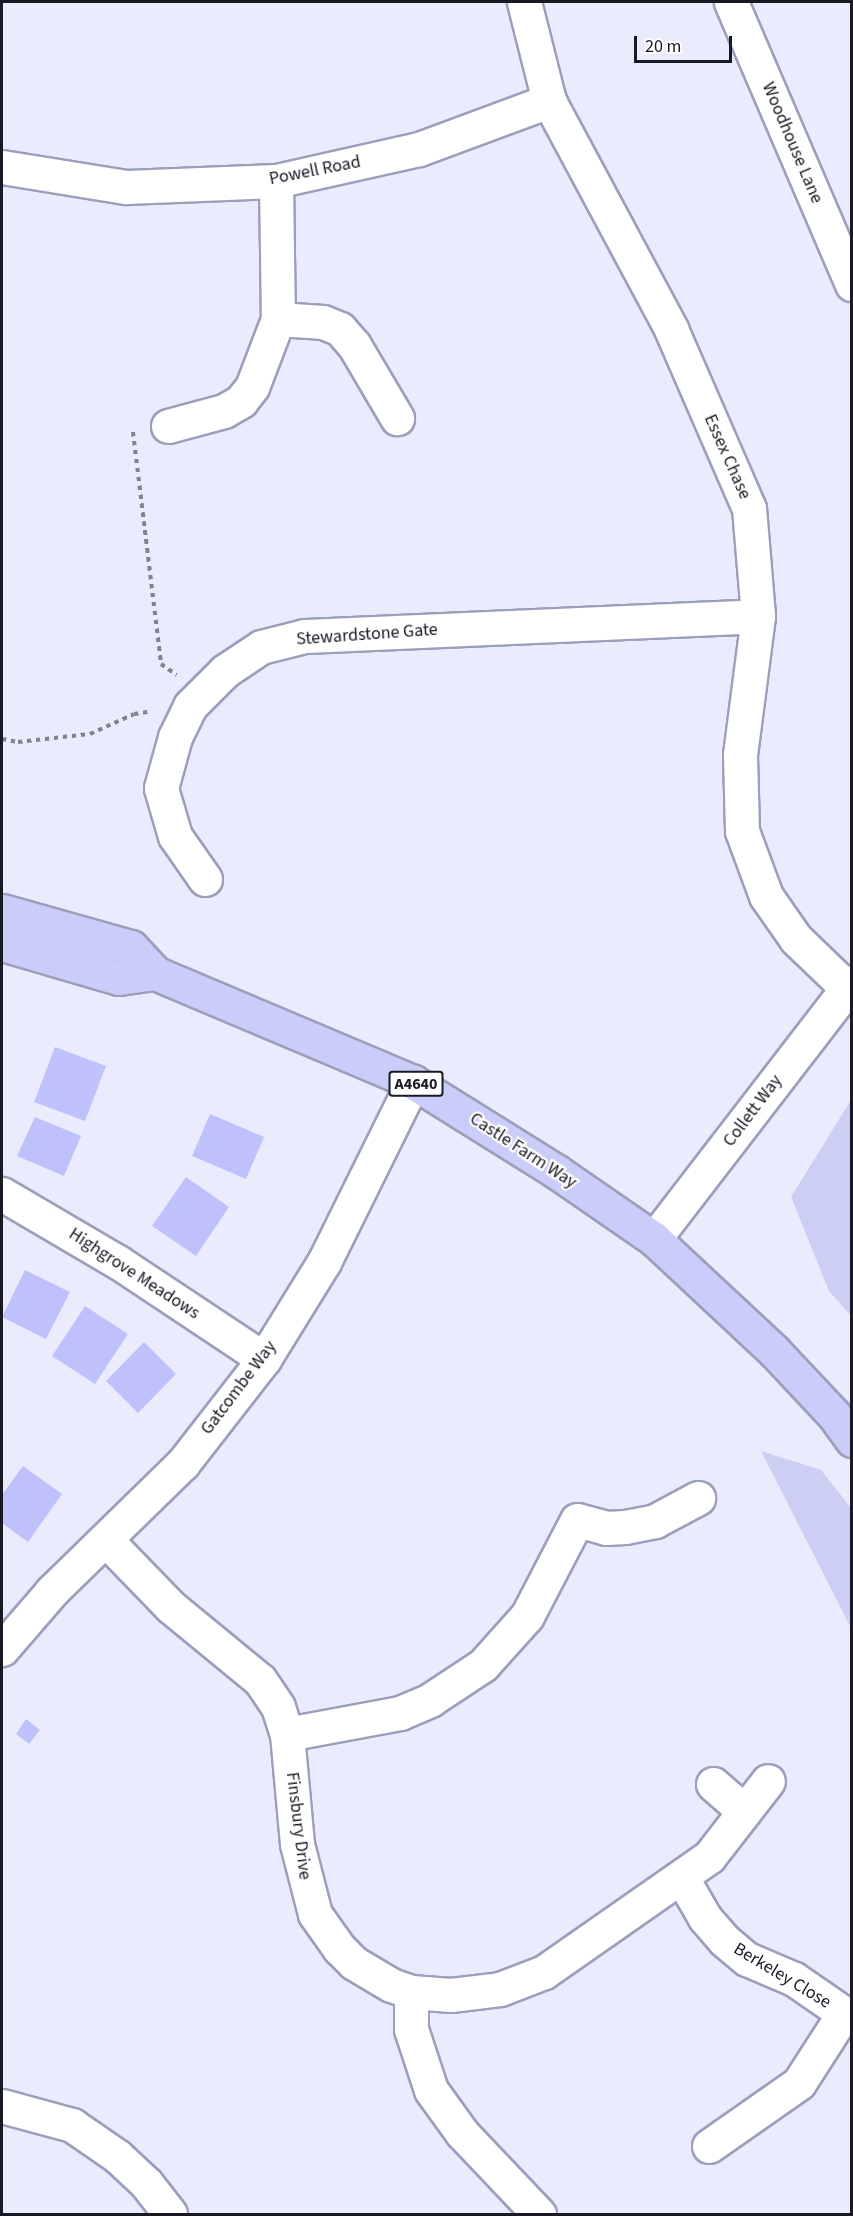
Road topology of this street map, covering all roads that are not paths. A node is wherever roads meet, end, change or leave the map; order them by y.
1 (524, 2) edge
2 (731, 2) edge
3 (549, 101) junction
4 (2, 167) edge
5 (276, 181) junction
6 (852, 284) edge
7 (278, 319) junction
8 (397, 418) dead end
9 (155, 425) road end
10 (758, 616) junction
11 (205, 879) dead end
12 (2, 911) edge
13 (2, 944) edge
14 (155, 973) junction
15 (849, 985) edge
16 (413, 1082) junction
17 (2, 1194) edge
18 (654, 1239) junction
19 (264, 1359) junction
20 (846, 1427) edge
21 (698, 1498) dead end
22 (106, 1540) junction
23 (2, 1648) edge
24 (287, 1734) junction
25 (768, 1781) dead end
26 (713, 1784) dead end
27 (743, 1810) junction
28 (682, 1878) junction
29 (411, 1992) junction
30 (848, 2016) edge
31 (2, 2106) edge
32 (709, 2146) dead end
33 (170, 2214) edge
34 (539, 2214) edge

1 - 3 street, Essex Chase
2 - 6 street, Woodhouse Lane
3 - 5 street, Powell Road
3 - 10 street, Essex Chase
4 - 5 street, Powell Road
5 - 7 street
7 - 8 street
7 - 9 street
10 - 11 street, Stewardstone Gate
10 - 15 street, Essex Chase
12 - 14 main road, Castle Farm Way / A4640
13 - 14 main road
14 - 16 main road, Castle Farm Way / A4640
15 - 18 street, Collett Way
16 - 18 main road, Castle Farm Way / A4640
16 - 19 street, Gatcombe Way
17 - 19 street, Highgrove Meadows
18 - 20 main road, Castle Farm Way / A4640
19 - 22 street, Gatcombe Way
21 - 24 street
22 - 23 street, Gatcombe Way
22 - 24 street, Finsbury Drive
24 - 29 street, Finsbury Drive
25 - 27 street, Finsbury Drive
26 - 27 street
27 - 28 street, Finsbury Drive
28 - 29 street, Finsbury Drive
28 - 30 street, Berkeley Close
29 - 34 street
30 - 32 street, Berkeley Close
31 - 33 street

